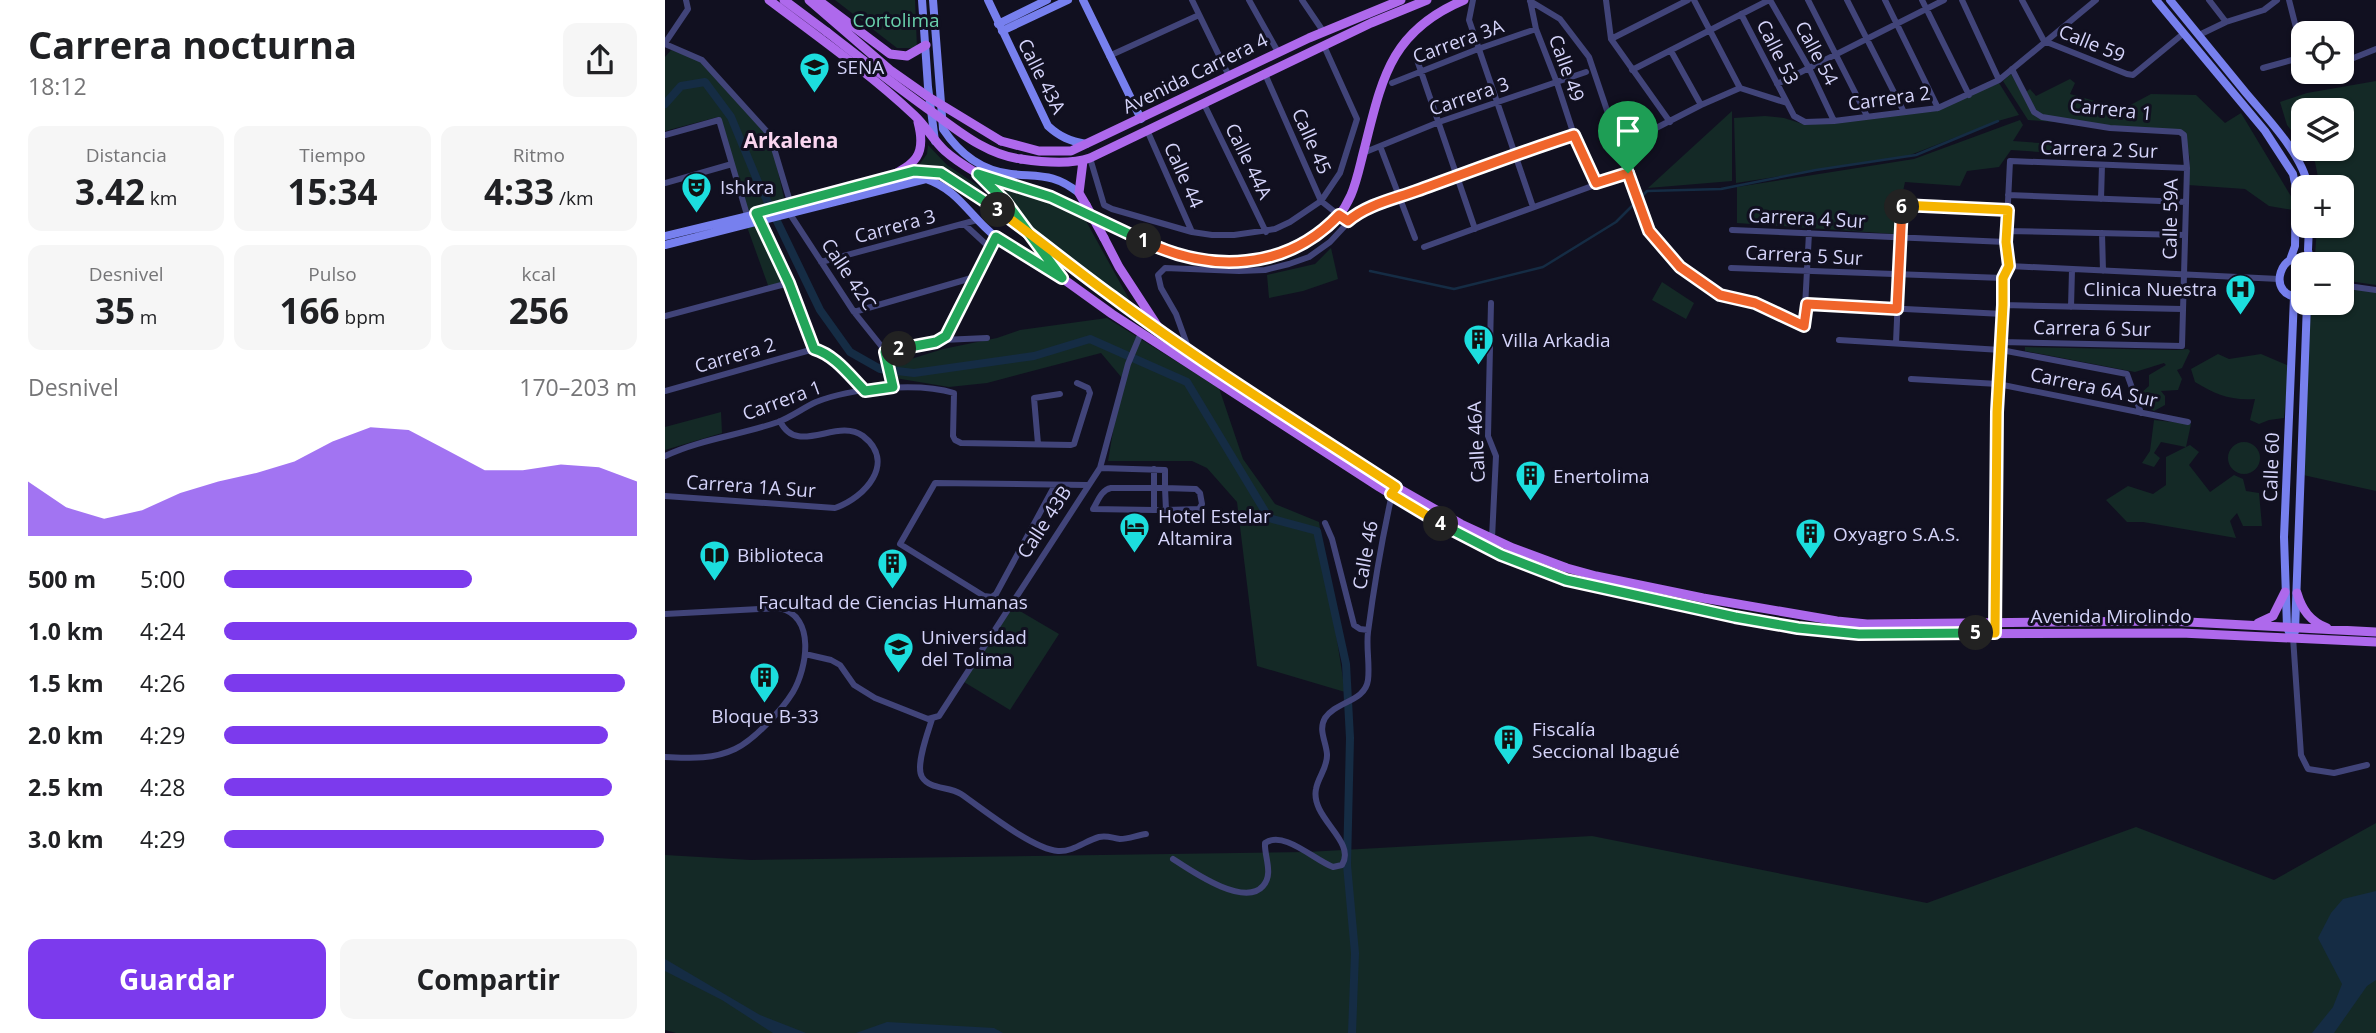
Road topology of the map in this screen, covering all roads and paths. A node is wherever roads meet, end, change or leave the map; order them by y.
1 (686, 0) edge
2 (769, 0) edge
3 (784, 0) edge
4 (810, 0) edge
5 (818, 0) edge
6 (922, 0) edge
7 (933, 0) edge
8 (988, 0) edge
9 (1047, 0) edge
10 (1068, 0) edge
11 (1083, 0) edge
12 (1192, 0) edge
13 (1249, 0) edge
14 (1302, 0) edge
15 (1401, 0) edge
16 (1427, 0) edge
17 (1464, 0) edge
18 (1473, 0) edge
19 (1530, 0) edge
20 (1606, 0) edge
21 (1688, 0) edge
22 (1694, 0) edge
23 (1769, 0) edge
24 (1808, 0) edge
25 (1847, 0) edge
26 (1885, 0) edge
27 (1922, 0) edge
28 (1944, 0) edge
29 (1962, 0) edge
30 (2022, 0) edge
31 (2096, 0) edge
32 (2156, 0) edge
33 (2170, 0) edge
34 (2209, 0) edge
35 (2277, 0) edge
36 (2289, 0) edge
37 (1927, 9) junction
38 (1199, 15) junction
39 (1741, 15) junction
40 (2294, 21) edge
41 (2226, 22) junction
42 (1897, 24) junction
43 (1000, 27) junction
44 (1536, 30) junction
45 (1709, 31) junction
46 (1323, 32) junction
47 (2184, 33) junction
48 (2199, 35) junction
49 (1611, 39) junction
50 (1867, 39) junction
51 (2044, 41) junction
52 (665, 43) edge
53 (926, 45) junction
54 (1324, 46) junction
55 (1478, 49) junction
56 (2376, 49) edge
57 (1671, 51) junction
58 (1278, 52) junction
59 (1415, 54) dead end
60 (1836, 55) junction
61 (1109, 56) junction
62 (2354, 58) edge
63 (2291, 60) edge
64 (1809, 68) junction
65 (2263, 68) dead end
66 (2012, 69) junction
67 (1632, 70) junction
68 (1421, 71) junction
69 (1586, 72) dead end
70 (1265, 74) junction
71 (1229, 76) junction
72 (1999, 80) junction
73 (1392, 83) dead end
74 (1557, 83) junction
75 (1777, 85) junction
76 (1740, 89) junction
77 (1969, 95) junction
78 (1498, 103) junction
79 (1787, 103) junction
80 (1204, 104) junction
81 (1701, 105) junction
82 (1938, 108) junction
83 (1904, 112) junction
84 (1867, 116) junction
85 (917, 117) junction
86 (1141, 119) junction
87 (1834, 121) junction
88 (1439, 122) junction
89 (1670, 122) junction
90 (1147, 130) junction
91 (665, 135) edge
92 (1574, 135) junction
93 (2185, 135) joint
94 (935, 141) junction
95 (1087, 145) junction
96 (1380, 146) junction
97 (1619, 147) junction
98 (1363, 153) junction
99 (1515, 154) junction
100 (1086, 159) junction
101 (732, 164) junction
102 (2102, 165) junction
103 (2187, 168) junction
104 (1628, 173) junction
105 (2306, 175) edge
106 (1457, 176) junction
107 (888, 178) junction
108 (981, 178) junction
109 (665, 183) edge
110 (1596, 183) junction
111 (1079, 192) junction
112 (2008, 195) junction
113 (1400, 197) junction
114 (2101, 199) junction
115 (1321, 201) junction
116 (2186, 202) junction
117 (1533, 207) junction
118 (786, 209) junction
119 (2008, 210) junction
120 (1339, 215) junction
121 (758, 216) junction
122 (977, 220) junction
123 (1348, 221) junction
124 (964, 224) junction
125 (1475, 229) junction
126 (1732, 230) dead end
127 (2007, 231) junction
128 (1192, 232) junction
129 (1266, 232) junction
130 (1808, 233) junction
131 (2102, 233) junction
132 (2185, 235) junction
133 (665, 236) edge
134 (996, 237) junction
135 (1901, 237) junction
136 (1415, 238) dead end
137 (2006, 242) junction
138 (665, 244) edge
139 (989, 247) junction
140 (1424, 247) dead end
141 (2290, 260) joint
142 (821, 262) junction
143 (2009, 266) junction
144 (1731, 268) dead end
145 (2072, 270) junction
146 (1808, 271) junction
147 (2102, 271) junction
148 (1899, 275) junction
149 (2184, 275) junction
150 (975, 277) junction
151 (1062, 278) junction
152 (2003, 278) junction
153 (2279, 279) junction
154 (789, 283) junction
155 (2354, 287) edge
156 (2376, 290) edge
157 (2291, 294) edge
158 (1491, 303) dead end
159 (1807, 304) junction
160 (2003, 305) junction
161 (2071, 307) junction
162 (1897, 309) junction
163 (2182, 309) junction
164 (854, 312) junction
165 (2003, 314) junction
166 (2297, 315) edge
167 (2307, 315) edge
168 (665, 316) edge
169 (1160, 330) junction
170 (1141, 333) junction
171 (987, 338) dead end
172 (942, 340) junction
173 (1839, 340) dead end
174 (1896, 343) junction
175 (2001, 346) junction
176 (2182, 346) joint
177 (814, 349) junction
178 (1190, 351) junction
179 (887, 355) junction
180 (1911, 379) dead end
181 (1077, 383) dead end
182 (1999, 384) junction
183 (893, 387) junction
184 (665, 391) edge
185 (865, 391) junction
186 (1060, 394) dead end
187 (2140, 413) junction
188 (780, 421) junction
189 (2187, 422) dead end
190 (1038, 444) junction
191 (665, 456) edge
192 (1100, 468) junction
193 (1154, 469) junction
194 (1055, 485) junction
195 (1087, 485) junction
196 (1154, 488) junction
197 (1165, 488) junction
198 (1394, 491) junction
199 (665, 496) edge
200 (1154, 510) junction
201 (1166, 510) junction
202 (1325, 523) dead end
203 (1492, 538) junction
204 (2285, 592) junction
205 (2297, 593) junction
206 (665, 614) edge
207 (1995, 622) junction
208 (2252, 625) junction
209 (2287, 627) junction
210 (2297, 627) junction
211 (1368, 630) junction
212 (2332, 630) junction
213 (2376, 632) edge
214 (1995, 633) junction
215 (2293, 637) junction
216 (2376, 642) edge
217 (805, 654) junction
218 (932, 719) junction
219 (665, 757) edge
220 (2367, 765) dead end
221 (1146, 834) dead end
222 (1173, 859) dead end

1 - 52 street
2 - 85 main road
3 - 100 main road, Avenida Carrera 4, bridge
4 - 95 main road, Avenida Carrera 4, bridge
5 - 53 main road
6 - 53 main road
7 - 111 main road
8 - 43 main road, Calle 43A
9 - 43 main road
10 - 43 main road
11 - 61 main road
12 - 38 street
13 - 58 street
14 - 46 street
15 - 46 main road, Avenida Carrera 4
16 - 54 main road, Avenida Carrera 4
17 - 98 main road
18 - 55 street
19 - 44 street, Calle 49
19 - 97 street
20 - 49 street
21 - 49 street
22 - 45 street
23 - 39 street
23 - 64 street, Calle 54
24 - 60 street
25 - 50 street
26 - 42 street
27 - 37 street
28 - 37 street
29 - 72 street
30 - 51 street, Calle 59
31 - 51 street, Carrera 2
32 - 47 main road
33 - 48 main road
34 - 41 street
35 - 41 street
36 - 40 street
37 - 42 street
37 - 77 street
38 - 61 street
38 - 71 street
39 - 45 street
39 - 75 street, Calle 53
41 - 48 street
42 - 50 street
42 - 82 street
43 - 95 main road, Calle 43A
44 - 55 street, Carrera 3A
44 - 74 street, Calle 49
45 - 57 street
45 - 76 street
46 - 58 main road, Avenida Carrera 4
47 - 51 street, Calle 59
47 - 141 main road
48 - 105 main road
49 - 67 street
50 - 60 street
50 - 83 street
51 - 66 street, Carrera 2
52 - 118 street, Calle 42C
53 - 94 main road
54 - 70 main road, Avenida Carrera 4
54 - 115 street
55 - 68 street, Carrera 3A
55 - 78 street
56 - 62 street
57 - 67 street
57 - 81 street
58 - 71 main road, Avenida Carrera 4
59 - 68 street
60 - 64 street
60 - 84 street
61 - 86 main road
63 - 65 street
64 - 75 street
64 - 87 street, Calle 54
66 - 72 street, Carrera 2
66 - 93 street, Carrera 1
67 - 89 street
68 - 73 street, Carrera 3A
68 - 88 street
69 - 74 street, Carrera 3
70 - 80 main road, Avenida Carrera 4
70 - 115 street, Calle 45
71 - 86 main road, Avenida Carrera 4
72 - 77 street, Carrera 2
74 - 78 street, Carrera 3
74 - 92 street, Calle 49
75 - 79 street, Calle 53
76 - 79 street
76 - 81 street
77 - 82 street, Carrera 2
78 - 88 street, Carrera 3
78 - 99 street
79 - 87 street, Carrera 2
80 - 90 main road, Avenida Carrera 4
80 - 129 street, Calle 44A
81 - 89 street
82 - 83 street, Carrera 2
83 - 84 street, Carrera 2
84 - 87 street, Carrera 2
85 - 94 main road
85 - 107 main road
86 - 95 main road, Avenida Carrera 4
88 - 96 street, Carrera 3
88 - 106 street
89 - 97 street
90 - 100 main road, Avenida Carrera 4
90 - 128 street, Calle 44
91 - 101 street
92 - 99 street
92 - 110 street, Calle 49
93 - 103 street, Calle 59A
94 - 108 main road
96 - 98 street, Carrera 3
96 - 113 street
97 - 104 street
98 - 120 main road
99 - 106 street
99 - 117 street
100 - 111 main road
100 - 128 street
101 - 109 street
101 - 121 street
102 - 103 street, Carrera 2 Sur
102 - 112 street, Carrera 2 Sur
102 - 114 street
103 - 116 street, Calle 59A
104 - 110 street
104 - 159 street
106 - 113 street
106 - 125 street
107 - 118 main road
107 - 169 main road
108 - 120 main road
108 - 151 main road, Avenida Mirolindo, bridge
110 - 117 street
111 - 169 main road, Avenida Mirolindo, bridge
112 - 114 street
112 - 119 street
113 - 123 street
113 - 136 street
114 - 116 street
115 - 120 street, Calle 45
115 - 129 street
116 - 132 street, Calle 59A
117 - 125 street
118 - 121 main road
118 - 122 main road
118 - 142 street, Calle 42C
119 - 127 street
119 - 135 street
120 - 123 street, Calle 45
121 - 133 main road
121 - 138 main road
121 - 154 street
122 - 124 street, Carrera 3
122 - 134 main road
123 - 178 street
124 - 139 street
124 - 142 street, Carrera 3
125 - 140 street
126 - 130 street, Carrera 4 Sur
127 - 131 street
127 - 137 street
128 - 129 street
130 - 135 street, Carrera 4 Sur
130 - 146 street
131 - 132 street
131 - 147 street
132 - 149 street, Calle 59A
134 - 139 street
134 - 151 main road
135 - 137 street, Carrera 4 Sur
135 - 148 street
137 - 143 street
139 - 150 street
141 - 153 main road
142 - 164 street, Calle 42C
143 - 145 street
143 - 152 street
144 - 146 street, Carrera 5 Sur
145 - 147 street
145 - 161 street
146 - 148 street, Carrera 5 Sur
146 - 159 street
147 - 149 street
148 - 152 street, Carrera 5 Sur
148 - 162 street
149 - 153 street
149 - 163 street, Calle 59A
150 - 164 street
150 - 172 street
151 - 170 main road, Avenida Mirolindo
152 - 160 street
153 - 157 main road
154 - 168 street
154 - 177 street
155 - 156 street
158 - 203 street, Calle 46A
159 - 162 street
160 - 161 street
160 - 165 street
161 - 163 street
162 - 165 street
162 - 174 street
163 - 176 street, Calle 59A
164 - 179 street, Calle 42C
165 - 175 street
166 - 204 main road, Calle 60
167 - 205 main road, Calle 60
169 - 178 main road, Avenida Mirolindo
170 - 192 street, Calle 43B
170 - 198 main road, Avenida Mirolindo
171 - 172 street
172 - 179 street
173 - 174 street, Carrera 6 Sur
174 - 175 street, Carrera 6 Sur
175 - 176 street, Carrera 6 Sur
175 - 182 street
175 - 187 street
177 - 184 street, Carrera 2
177 - 185 street
178 - 198 main road, Avenida Mirolindo
179 - 183 street
180 - 182 street, Carrera 6A Sur
181 - 190 street
182 - 187 street, Carrera 6A Sur
182 - 207 street
183 - 185 street, Carrera 1
183 - 190 street, Carrera 1
185 - 188 street, Carrera 1
186 - 190 street
187 - 189 street, Carrera 6A Sur
188 - 191 street, Carrera 1
188 - 199 street, Carrera 1A Sur
192 - 193 street
192 - 195 street, Calle 43B
193 - 196 street
193 - 197 street
194 - 194 street
194 - 195 street
195 - 218 street, Calle 43B
196 - 197 street
196 - 200 street
196 - 200 street
197 - 201 street
197 - 201 street
198 - 203 main road, Avenida Mirolindo
198 - 211 street, Calle 46
198 - 214 main road, Avenida Mirolindo
200 - 201 street
202 - 211 street
203 - 207 main road, Avenida Mirolindo
204 - 208 main road
204 - 209 main road, Calle 60
205 - 210 main road, Calle 60
205 - 212 main road
206 - 217 street
207 - 208 main road, Avenida Mirolindo
207 - 214 street
208 - 209 main road, Avenida Mirolindo
209 - 210 main road, Avenida Mirolindo
209 - 215 main road, Calle 60
210 - 212 main road, Avenida Mirolindo
210 - 215 main road, Calle 60
211 - 222 street, Calle 46
212 - 213 main road, Avenida Mirolindo
214 - 215 main road, Avenida Mirolindo
215 - 216 main road, Avenida Mirolindo
215 - 220 street, Calle 60
217 - 218 street
217 - 219 street
218 - 221 street

